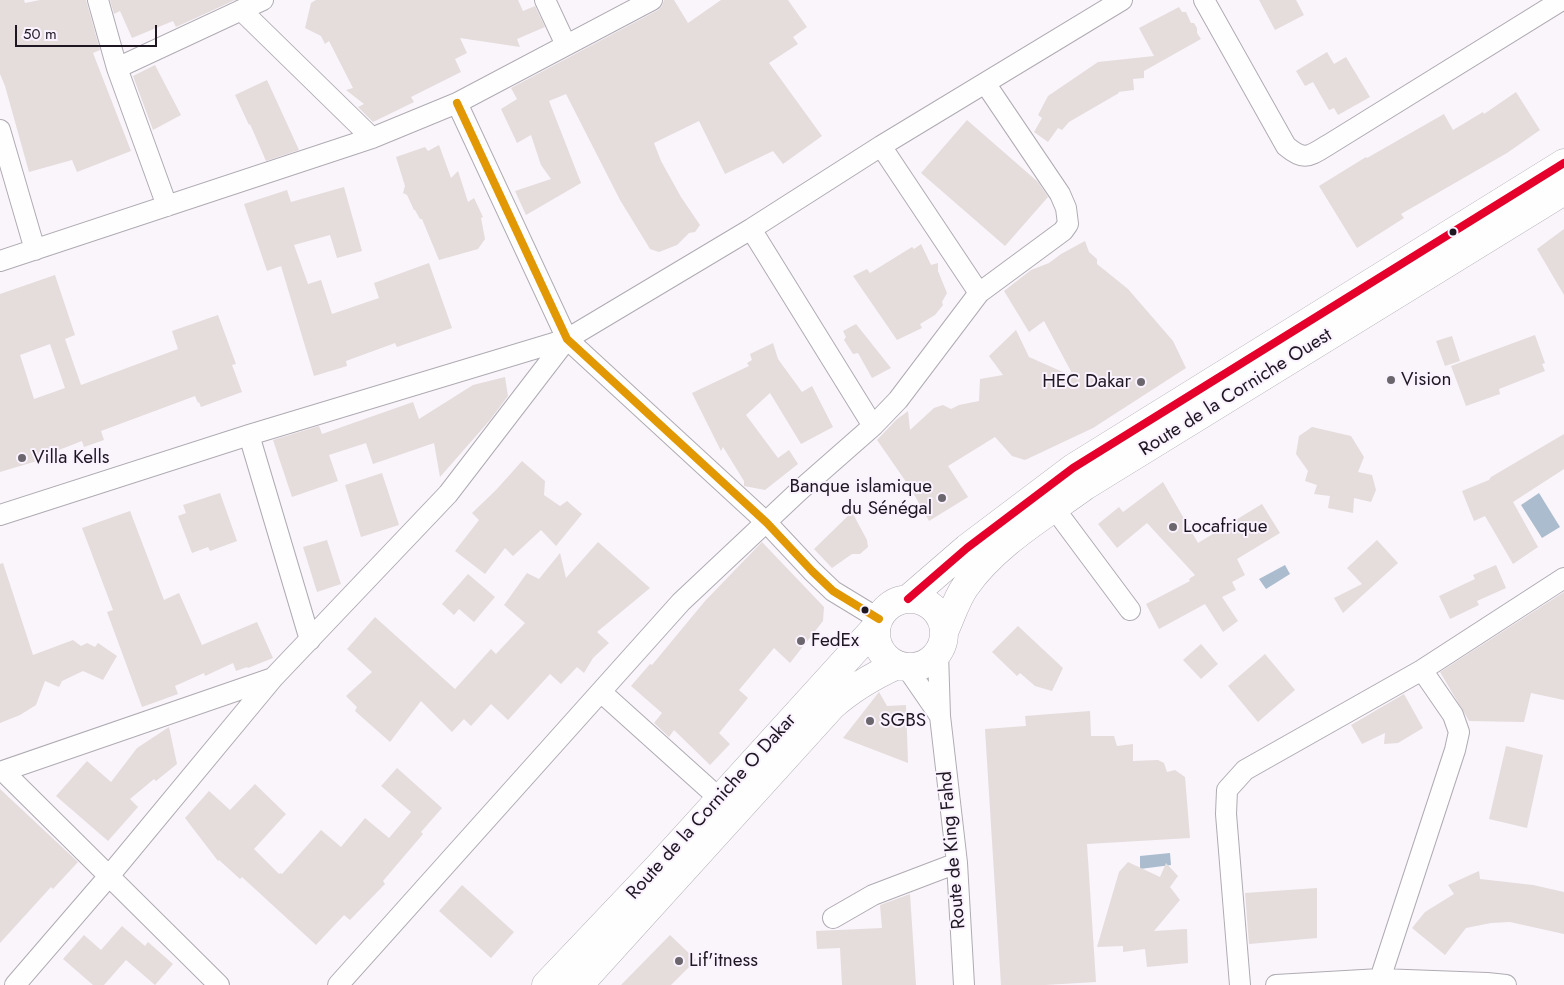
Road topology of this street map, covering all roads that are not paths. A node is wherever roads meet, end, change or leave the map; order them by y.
1 (98, 0) edge
2 (263, 0) edge
3 (545, 0) edge
4 (652, 0) edge
5 (1122, 0) edge
6 (1204, 0) edge
7 (1562, 0) edge
8 (241, 10) junction
9 (566, 45) junction
10 (117, 68) junction
11 (985, 83) junction
12 (457, 103) junction
13 (0, 130) edge
14 (372, 138) junction
15 (881, 146) junction
16 (1564, 163) edge
17 (1564, 191) edge
18 (167, 206) junction
19 (751, 229) junction
20 (35, 250) junction
21 (0, 261) edge
22 (979, 293) junction
23 (567, 339) junction
24 (873, 426) junction
25 (249, 435) junction
26 (1054, 508) junction
27 (0, 515) edge
28 (766, 523) junction
29 (1564, 578) edge
30 (908, 599) junction
31 (1130, 610) dead end
32 (878, 623) junction
33 (310, 640) junction
34 (941, 643) junction
35 (902, 666) junction
36 (1422, 670) junction
37 (273, 678) junction
38 (601, 692) junction
39 (940, 716) junction
40 (2, 772) edge
41 (720, 799) junction
42 (957, 863) junction
43 (109, 876) junction
44 (832, 918) dead end
45 (1380, 979) junction
46 (15, 985) edge
47 (219, 985) edge
48 (338, 985) edge
49 (546, 985) edge
50 (580, 985) edge
51 (964, 985) edge
52 (1240, 985) edge
53 (1276, 985) edge
54 (1506, 985) edge

1 - 10 street
2 - 8 street
3 - 9 street
4 - 9 street
5 - 11 street
6 - 7 street
8 - 10 street
8 - 14 street
9 - 12 street
10 - 18 street
11 - 15 street
11 - 22 street
12 - 14 street
12 - 23 street
13 - 20 street
14 - 18 street
15 - 19 street
15 - 22 street
16 - 30 highway, Route de la Corniche Ouest
17 - 26 highway, Route de la Corniche Ouest
18 - 20 street
19 - 23 street
19 - 24 street
20 - 21 street
22 - 24 street
23 - 25 street
23 - 28 street
23 - 33 street
24 - 28 street
25 - 27 street
25 - 33 street
26 - 31 street
26 - 34 highway, Route de la Corniche Ouest
28 - 32 street
28 - 38 street
29 - 36 street
30 - 32 highway
30 - 34 highway
32 - 35 highway
32 - 41 highway, Route de la Corniche O Dakar
33 - 37 street
34 - 35 highway
34 - 39 street, Route de King Fahd
35 - 39 street, Route de King Fahd
35 - 50 highway, Route de la Corniche O Dakar
36 - 45 street
36 - 52 street
37 - 40 street
37 - 43 street
38 - 41 street
38 - 48 street
39 - 42 street, Route de King Fahd
40 - 43 street
41 - 49 highway, Route de la Corniche O Dakar
42 - 44 street
42 - 51 street, Route de King Fahd
43 - 46 street
43 - 47 street
45 - 53 street
45 - 54 street

